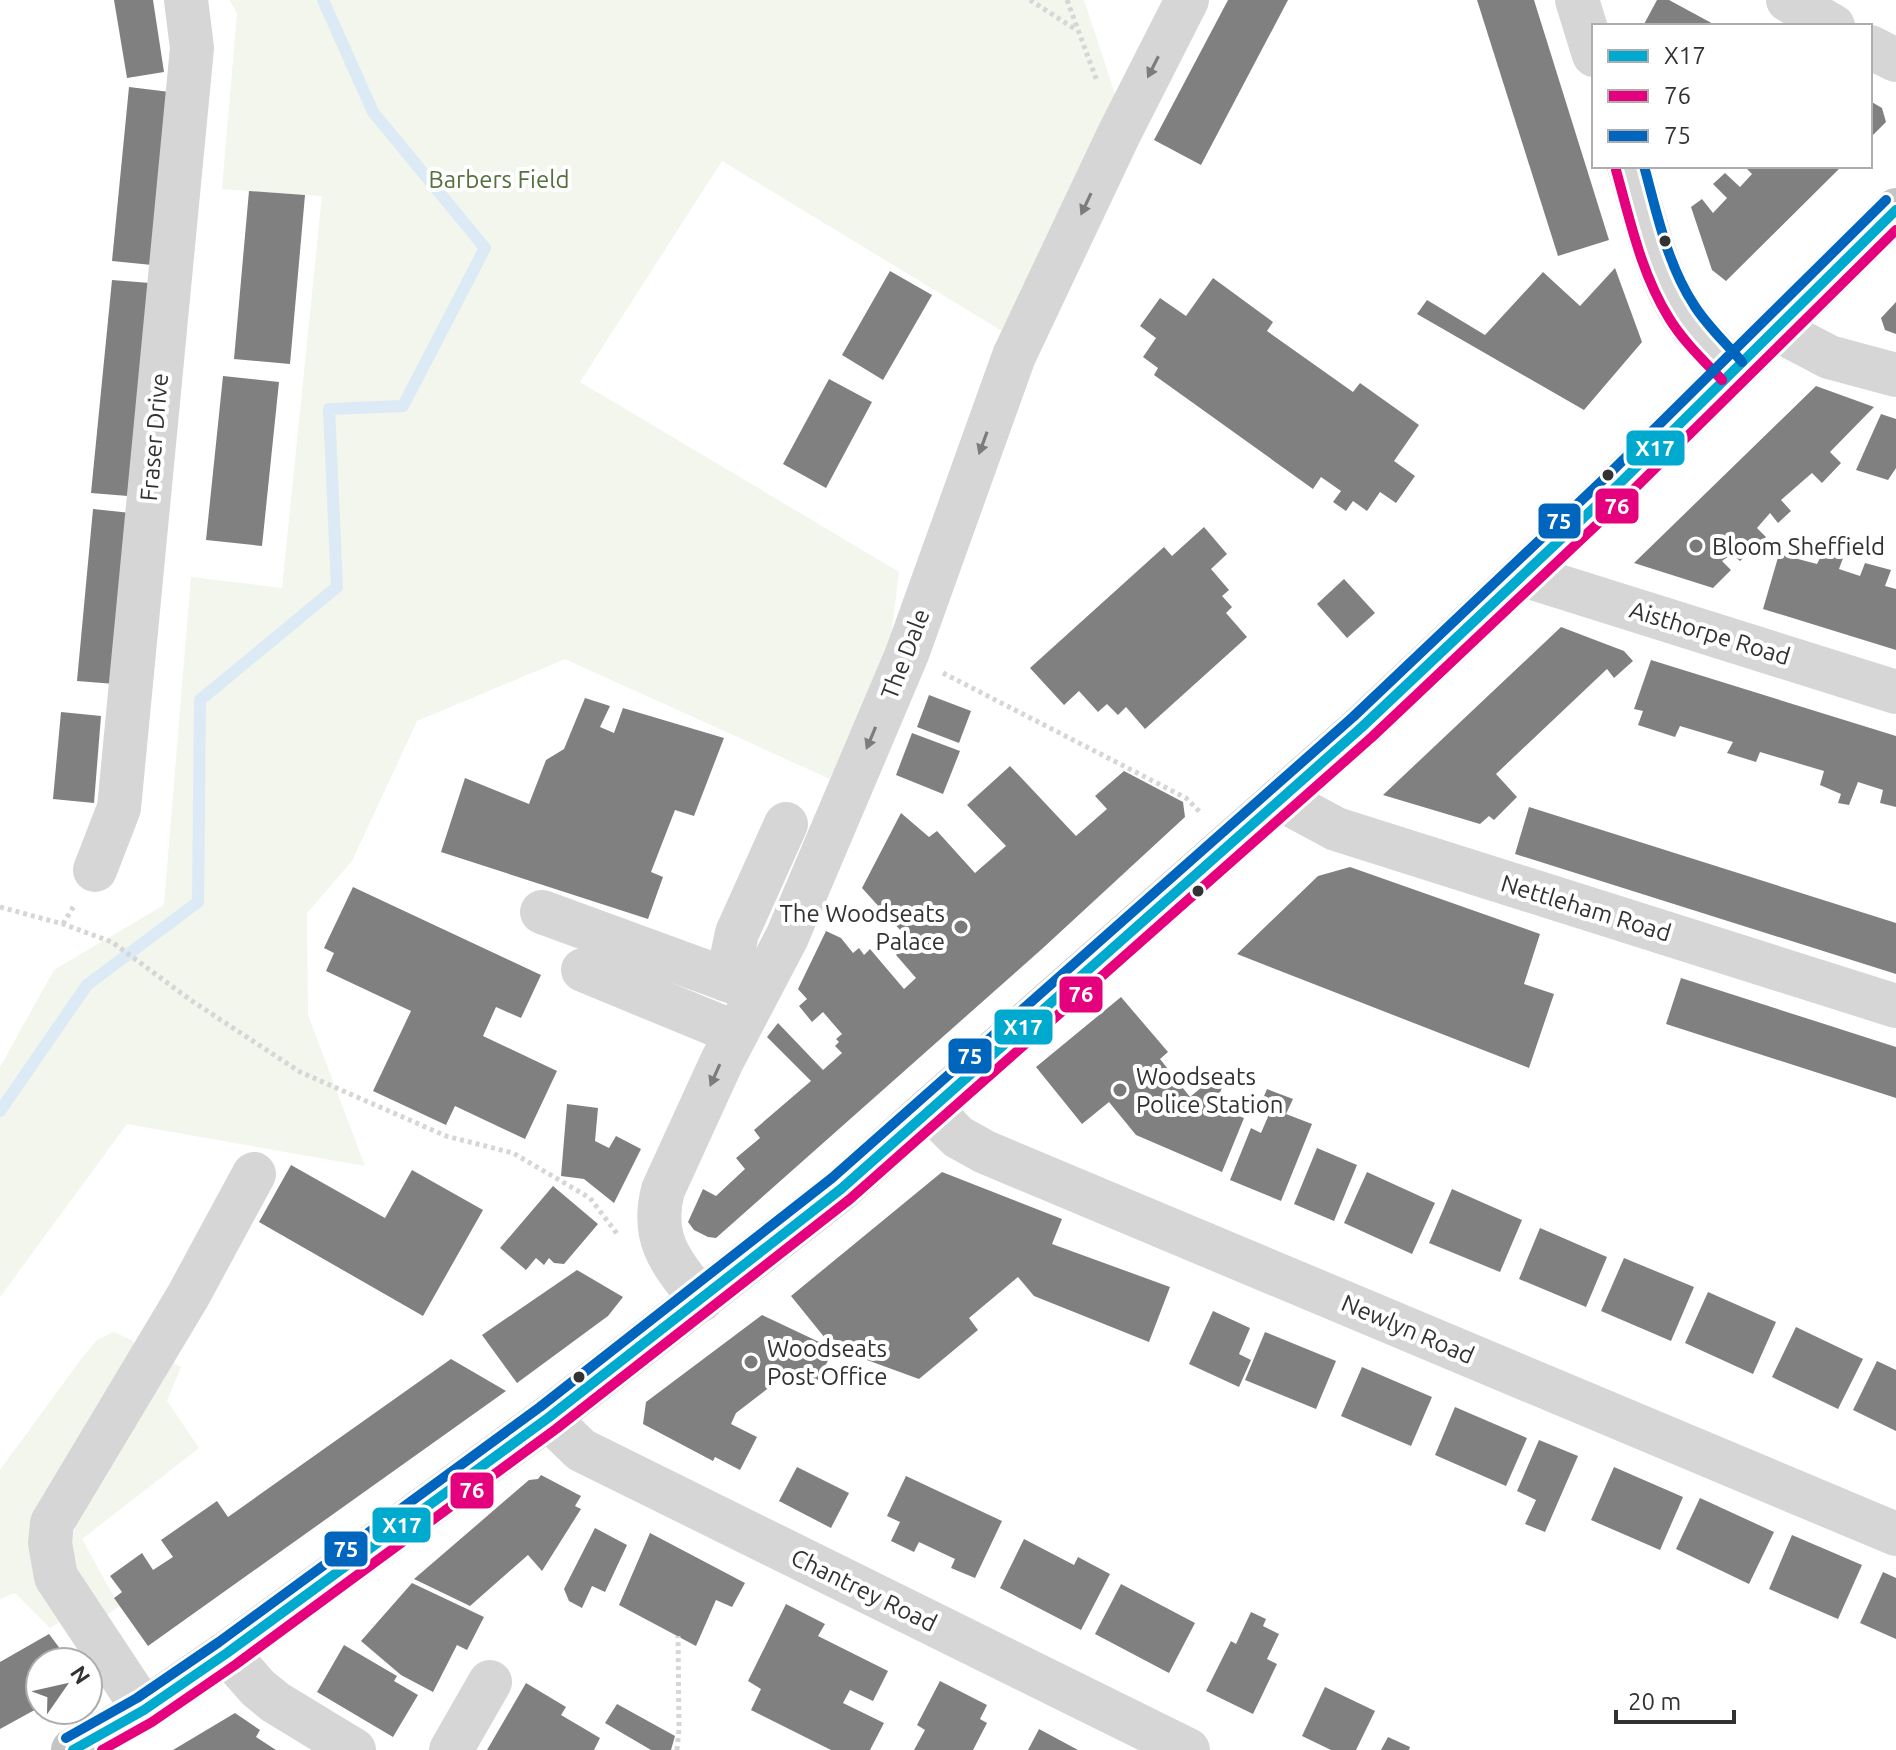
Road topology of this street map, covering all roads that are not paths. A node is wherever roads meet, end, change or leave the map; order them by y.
1 (186, 0) edge
2 (1187, 0) edge
3 (1577, 0) edge
4 (1788, 0) edge
5 (1830, 24) edge
6 (1592, 49) edge
7 (1630, 168) edge
8 (1896, 210) edge
9 (1776, 329) junction
10 (1732, 371) junction
11 (1896, 375) edge
12 (1523, 575) junction
13 (1896, 692) edge
14 (1280, 799) junction
15 (786, 824) dead end
16 (95, 870) dead end
17 (542, 912) dead end
18 (583, 970) dead end
19 (743, 985) junction
20 (1896, 1006) edge
21 (736, 1033) junction
22 (930, 1109) junction
23 (254, 1174) dead end
24 (701, 1300) junction
25 (548, 1418) junction
26 (1896, 1534) edge
27 (227, 1653) junction
28 (490, 1682) dead end
29 (144, 1710) junction
30 (73, 1750) edge
31 (354, 1750) edge
32 (451, 1750) edge
33 (1188, 1750) edge

1 - 16 street, Fraser Drive
2 -> 19 street, The Dale
3 - 6 street
4 - 5 street
7 - 10 street
8 - 9 highway
9 - 10 highway
9 - 11 street
10 - 12 highway
12 - 13 street, Aisthorpe Road
12 - 14 highway
14 - 20 street, Nettleham Road
14 - 22 highway
15 - 19 street
17 - 19 street
18 - 21 street
19 - 21 street, The Dale
21 -> 24 street, The Dale
22 - 24 highway
22 - 26 street, Newlyn Road
23 - 29 street
24 - 25 highway
25 - 27 highway
25 - 33 street, Chantrey Road
27 - 29 highway
27 - 31 street
28 - 32 street
29 - 30 highway

